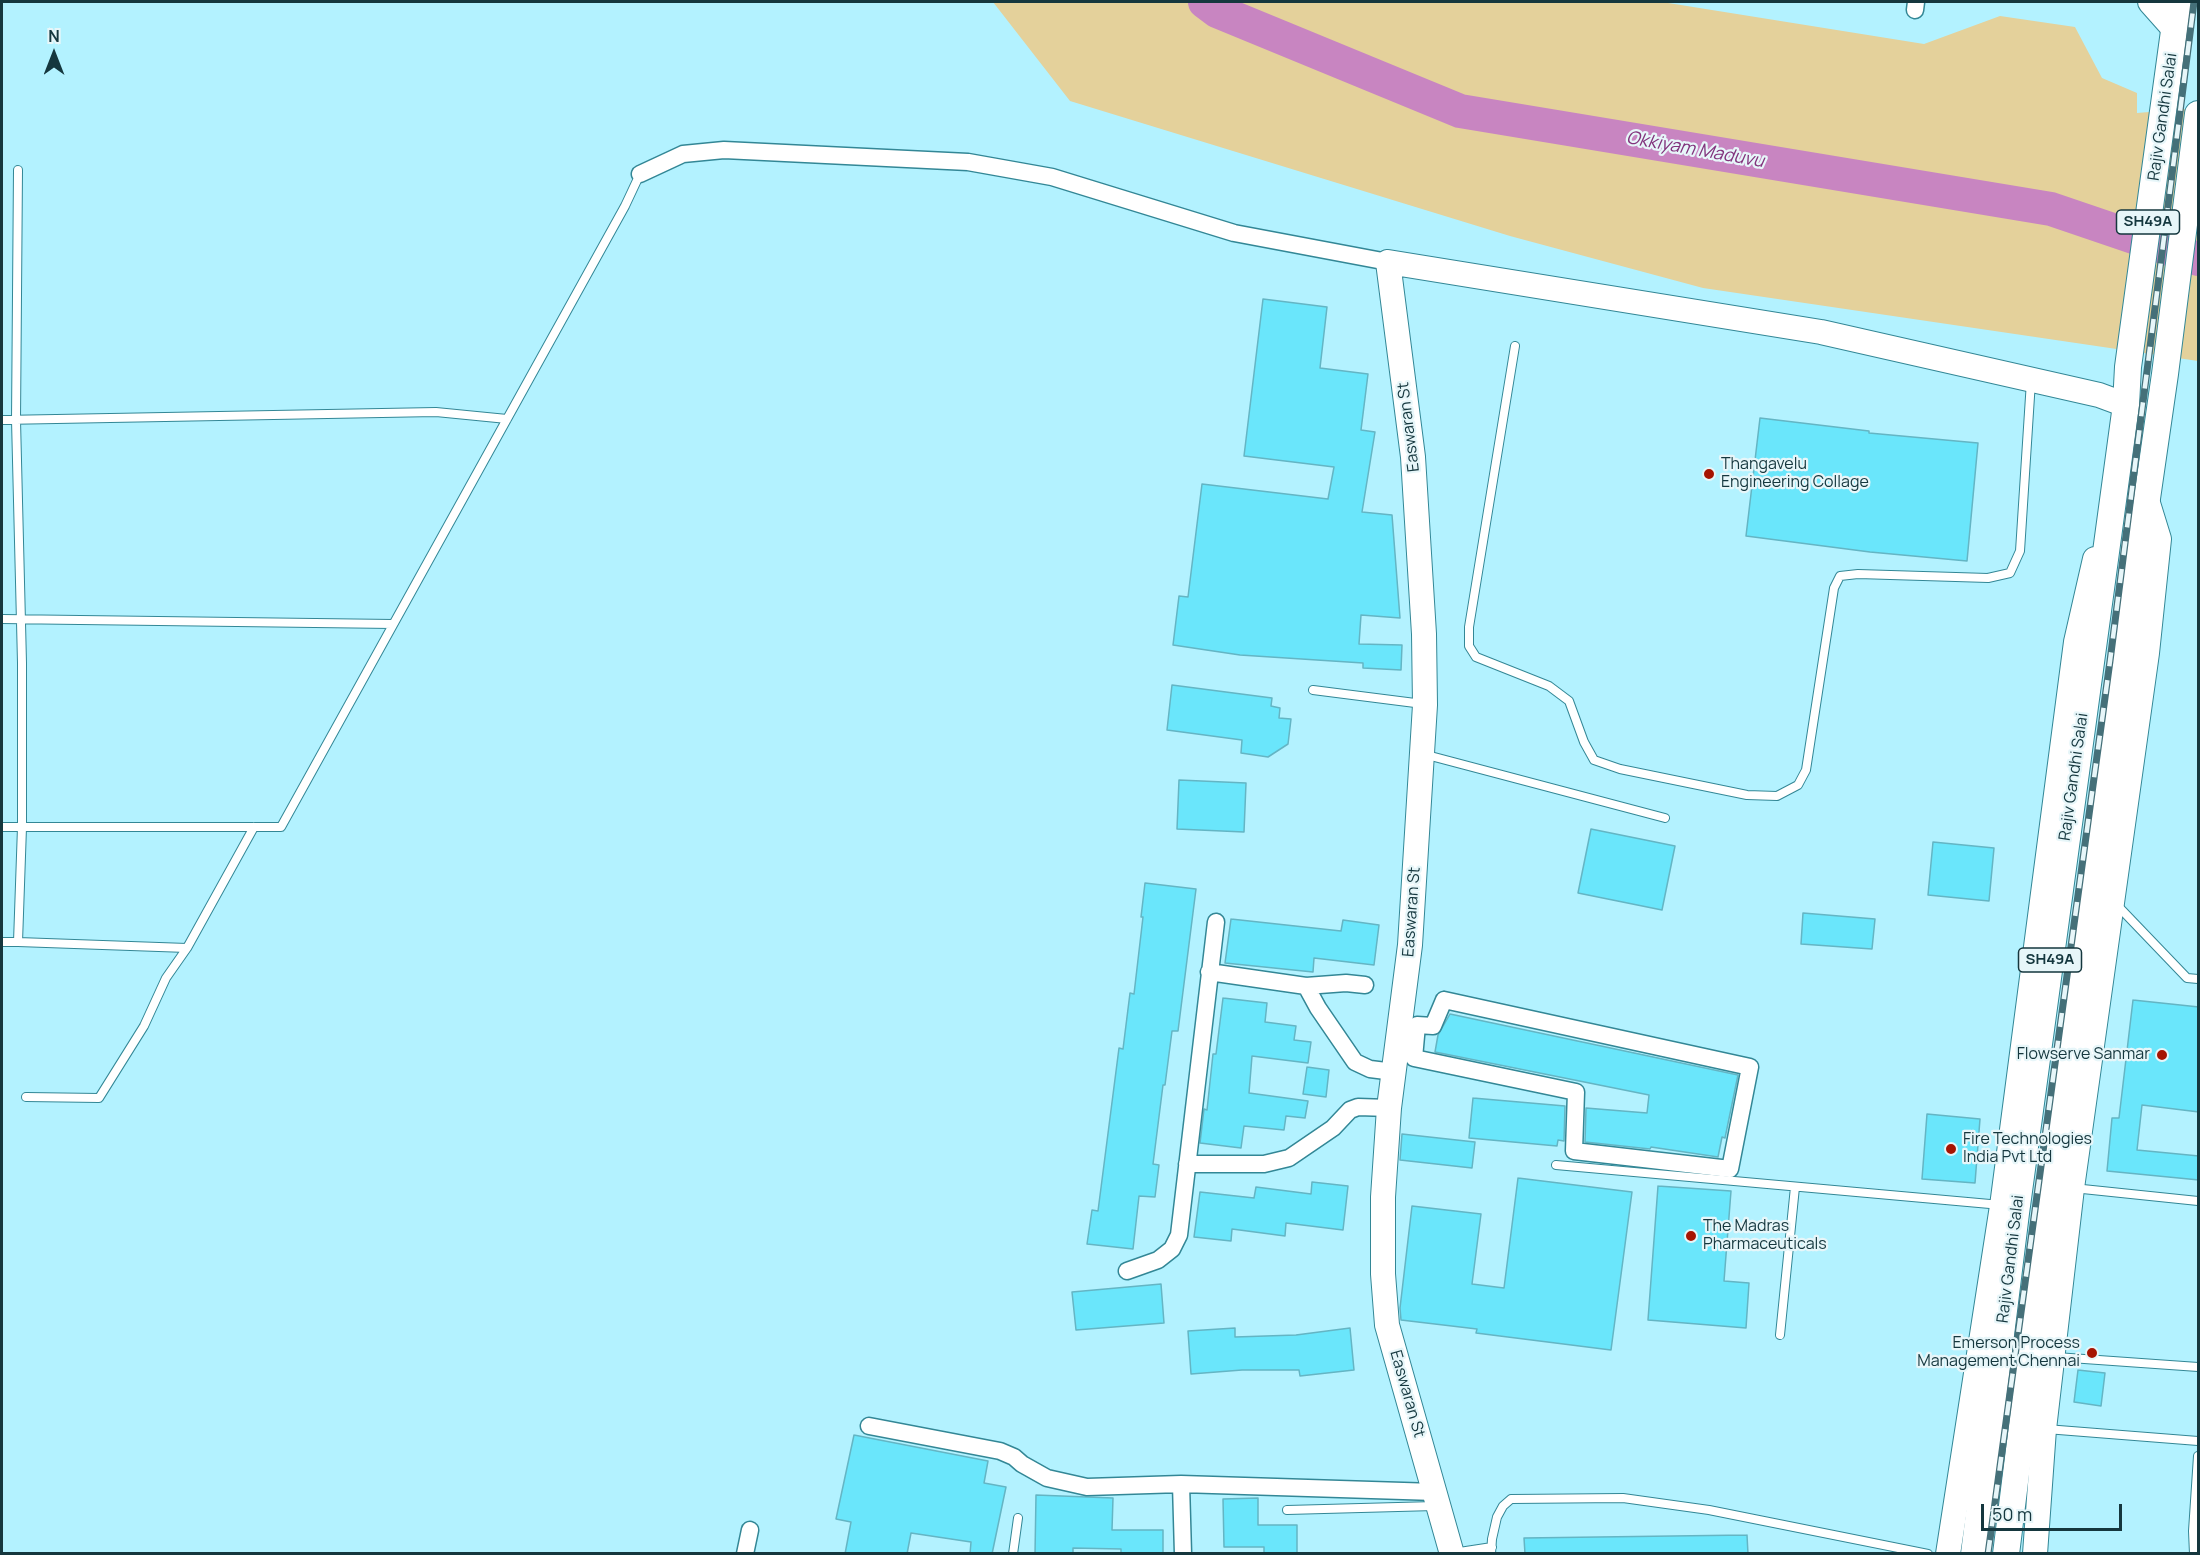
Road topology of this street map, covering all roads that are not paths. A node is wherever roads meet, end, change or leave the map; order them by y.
1 (2150, 2) edge
2 (2178, 2) edge
3 (2174, 28) junction
4 (2199, 114) edge
5 (18, 170) dead end
6 (640, 174) joint
7 (1389, 262) junction
8 (1515, 346) dead end
9 (2031, 380) junction
10 (2126, 405) junction
11 (507, 419) junction
12 (2, 420) edge
13 (16, 420) junction
14 (2120, 448) junction
15 (2147, 500) junction
16 (2, 619) edge
17 (21, 619) junction
18 (393, 624) junction
19 (1313, 690) dead end
20 (1425, 705) junction
21 (1422, 754) junction
22 (1665, 818) dead end
23 (254, 826) junction
24 (2, 827) edge
25 (22, 827) junction
26 (2111, 900) junction
27 (1216, 922) dead end
28 (2, 942) edge
29 (18, 942) junction
30 (187, 948) junction
31 (1209, 972) junction
32 (2199, 979) edge
33 (1365, 985) dead end
34 (1306, 986) junction
35 (1406, 1048) junction
36 (1394, 1072) junction
37 (26, 1097) dead end
38 (1389, 1108) junction
39 (1187, 1164) junction
40 (1557, 1165) dead end
41 (1796, 1186) junction
42 (2072, 1188) junction
43 (2199, 1201) edge
44 (2002, 1206) junction
45 (1127, 1271) dead end
46 (1780, 1335) dead end
47 (2052, 1357) junction
48 (2199, 1367) edge
49 (869, 1426) dead end
50 (2044, 1429) junction
51 (2199, 1441) edge
52 (2199, 1456) edge
53 (1181, 1484) junction
54 (1437, 1499) junction
55 (1287, 1510) dead end
56 (1018, 1518) dead end
57 (750, 1530) dead end
58 (1491, 1550) edge
59 (1452, 1553) edge
60 (745, 1554) edge
61 (1013, 1554) edge
62 (1183, 1554) edge
63 (1928, 1554) edge
64 (1948, 1554) edge
65 (1974, 1554) edge
66 (2006, 1554) edge
67 (2035, 1554) edge
68 (2194, 1554) edge

1 - 3 street
2 - 3 main road, Rajiv Gandhi Salai / SH49A
3 - 10 main road, Rajiv Gandhi Salai / SH49A
4 - 15 main road, Rajiv Gandhi Salai / SH49A
5 - 13 lane
6 - 7 street
6 - 11 lane
7 - 9 street
7 - 20 street, Easwaran St
8 - 9 lane
9 - 10 street
10 - 14 main road, Rajiv Gandhi Salai / SH49A
11 - 13 lane
11 - 18 lane
12 - 13 lane
13 - 17 lane
14 - 44 street
14 - 65 main road, Rajiv Gandhi Salai / SH49A
15 - 26 street
15 - 66 main road, Rajiv Gandhi Salai / SH49A
16 - 17 lane
17 - 18 lane
17 - 25 lane
18 - 23 lane
19 - 20 lane
20 - 21 street, Easwaran St
21 - 22 lane
21 - 35 street, Easwaran St
23 - 25 lane
23 - 30 lane
24 - 25 lane
25 - 29 lane
26 - 32 lane
26 - 42 street
27 - 31 street
28 - 29 lane
29 - 30 lane
30 - 37 lane
31 - 34 street
31 - 39 street
33 - 34 street
34 - 36 street
35 - 35 street
35 - 36 street, Easwaran St
36 - 38 street, Easwaran St
38 - 39 street
38 - 54 street, Easwaran St
39 - 45 street
40 - 41 lane
41 - 44 lane
41 - 46 lane
42 - 43 lane
42 - 47 street
44 - 64 street
47 - 48 lane
47 - 50 street
49 - 53 street
50 - 51 lane
50 - 67 street
52 - 68 lane
53 - 54 street
53 - 62 street
54 - 55 lane
54 - 59 street, Easwaran St
56 - 61 lane
57 - 60 street
58 - 59 lane
58 - 63 lane

